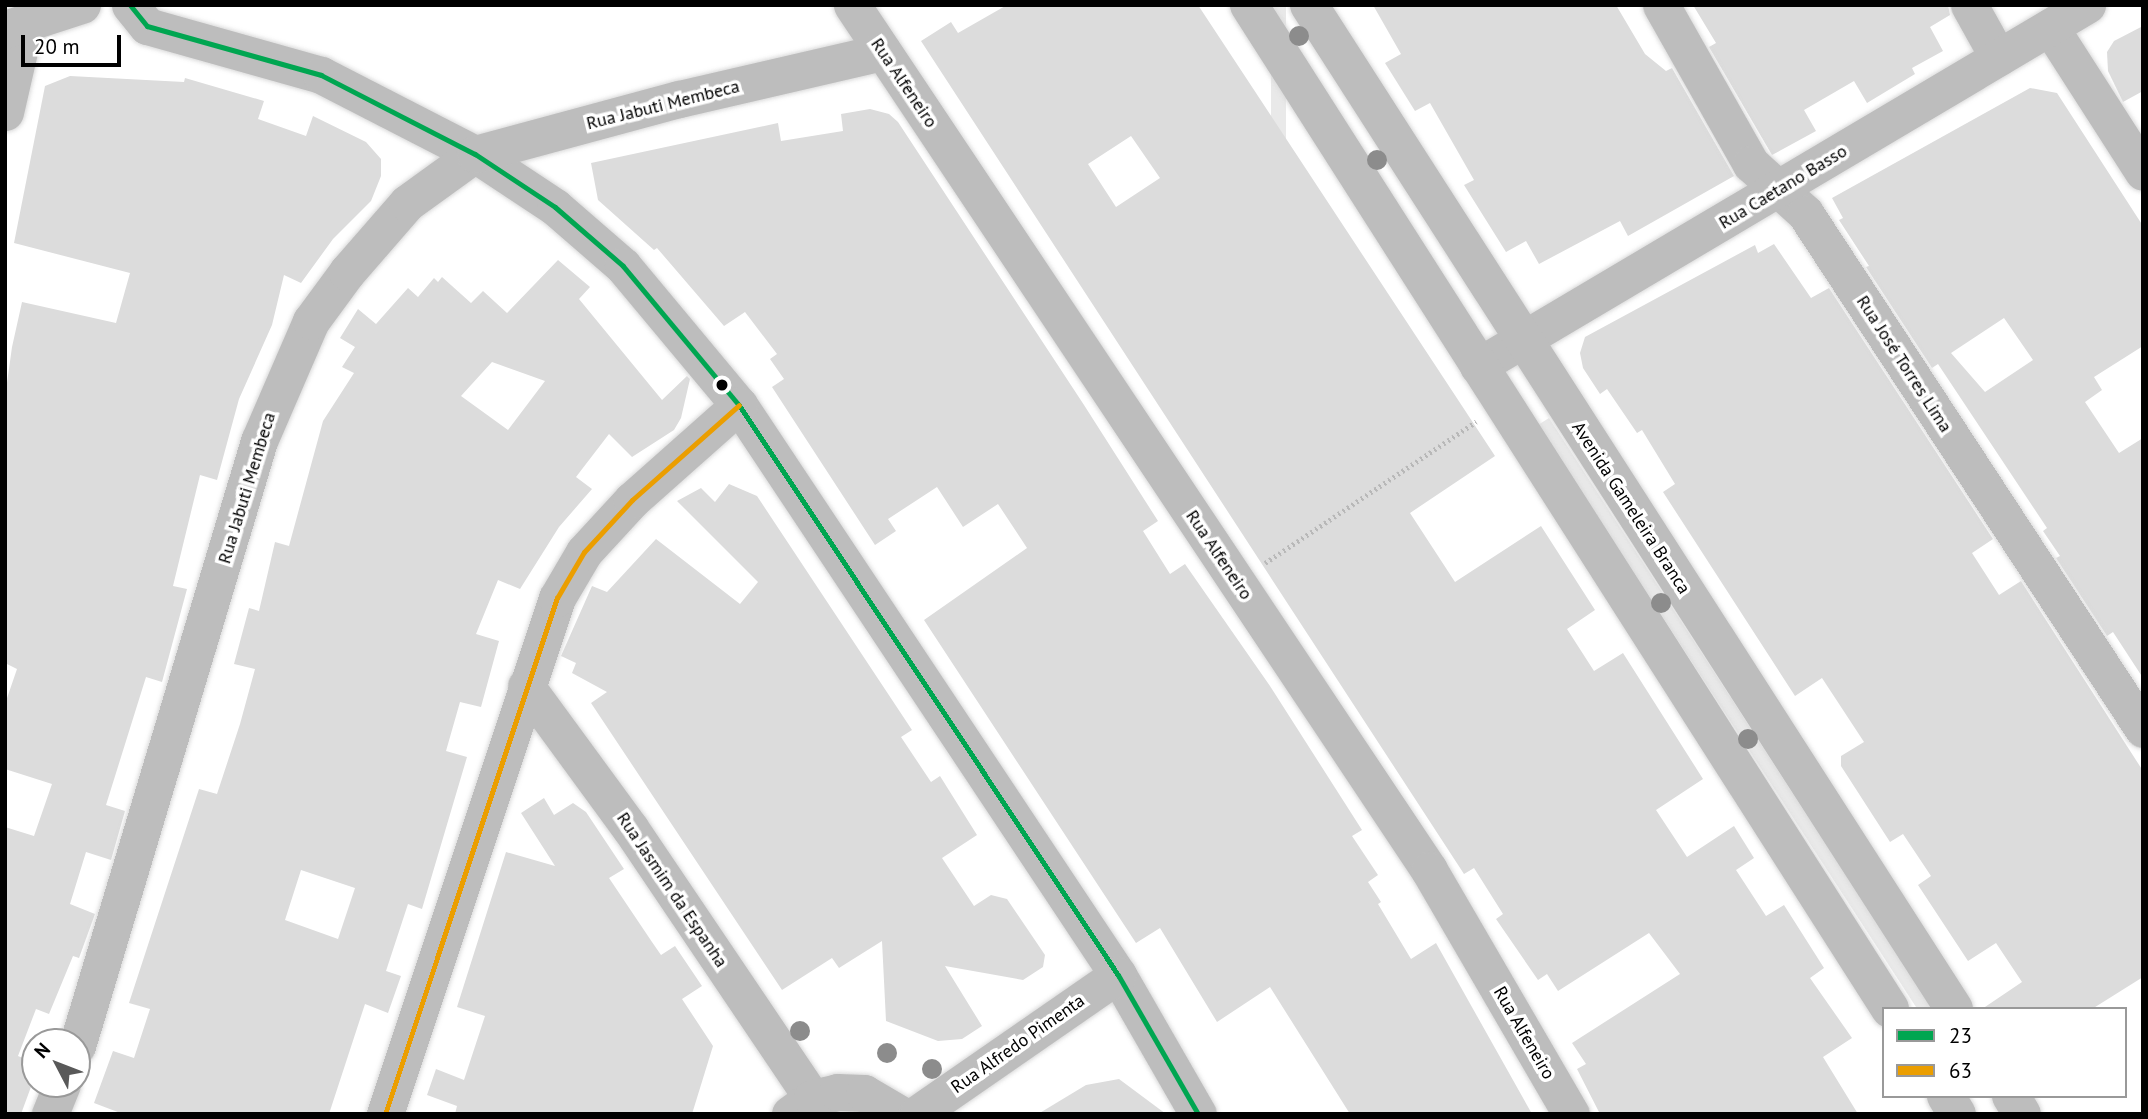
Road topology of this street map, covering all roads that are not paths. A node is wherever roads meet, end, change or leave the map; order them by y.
1 (82, 5) edge
2 (130, 5) edge
3 (852, 5) edge
4 (1249, 5) edge
5 (1309, 5) edge
6 (1661, 5) edge
7 (1969, 5) edge
8 (2087, 5) edge
9 (2050, 27) junction
10 (15, 28) edge
11 (883, 52) junction
12 (1998, 57) junction
13 (5, 113) edge
14 (475, 154) junction
15 (2143, 172) edge
16 (1782, 189) junction
17 (1524, 342) junction
18 (1478, 366) junction
19 (739, 405) junction
20 (526, 686) junction
21 (2143, 729) edge
22 (1118, 975) junction
23 (1889, 1007) edge
24 (1953, 1007) edge
25 (82, 1028) edge
26 (1947, 1098) edge
27 (2012, 1098) edge
28 (801, 1106) edge
29 (385, 1114) edge
30 (900, 1114) edge
31 (917, 1114) edge
32 (1198, 1114) edge
33 (1571, 1114) edge
34 (1957, 1114) edge
35 (2022, 1114) edge

1 - 10 main road
2 - 14 street
3 - 11 street, Rua Alfeneiro
4 - 18 main road
5 - 17 main road, Avenida Gameleira Branca
6 - 16 street, Rua José Torres Lima
7 - 12 street
8 - 9 street, Rua Caetano Basso
9 - 12 street, Rua Caetano Basso
9 - 15 street
10 - 13 street
11 - 14 street, Rua Jabuti Membeca
11 - 33 street, Rua Alfeneiro
12 - 16 street, Rua Caetano Basso
14 - 19 street
14 - 25 street, Rua Jabuti Membeca
16 - 17 street, Rua Caetano Basso
16 - 21 street, Rua José Torres Lima
17 - 18 street, Rua Caetano Basso
17 - 24 main road, Avenida Gameleira Branca
18 - 23 main road
19 - 20 street
19 - 22 street
20 - 28 street, Rua Jasmim da Espanha
20 - 29 street
22 - 31 street, Rua Alfredo Pimenta
22 - 32 street
26 - 34 main road
27 - 35 main road
28 - 30 street

